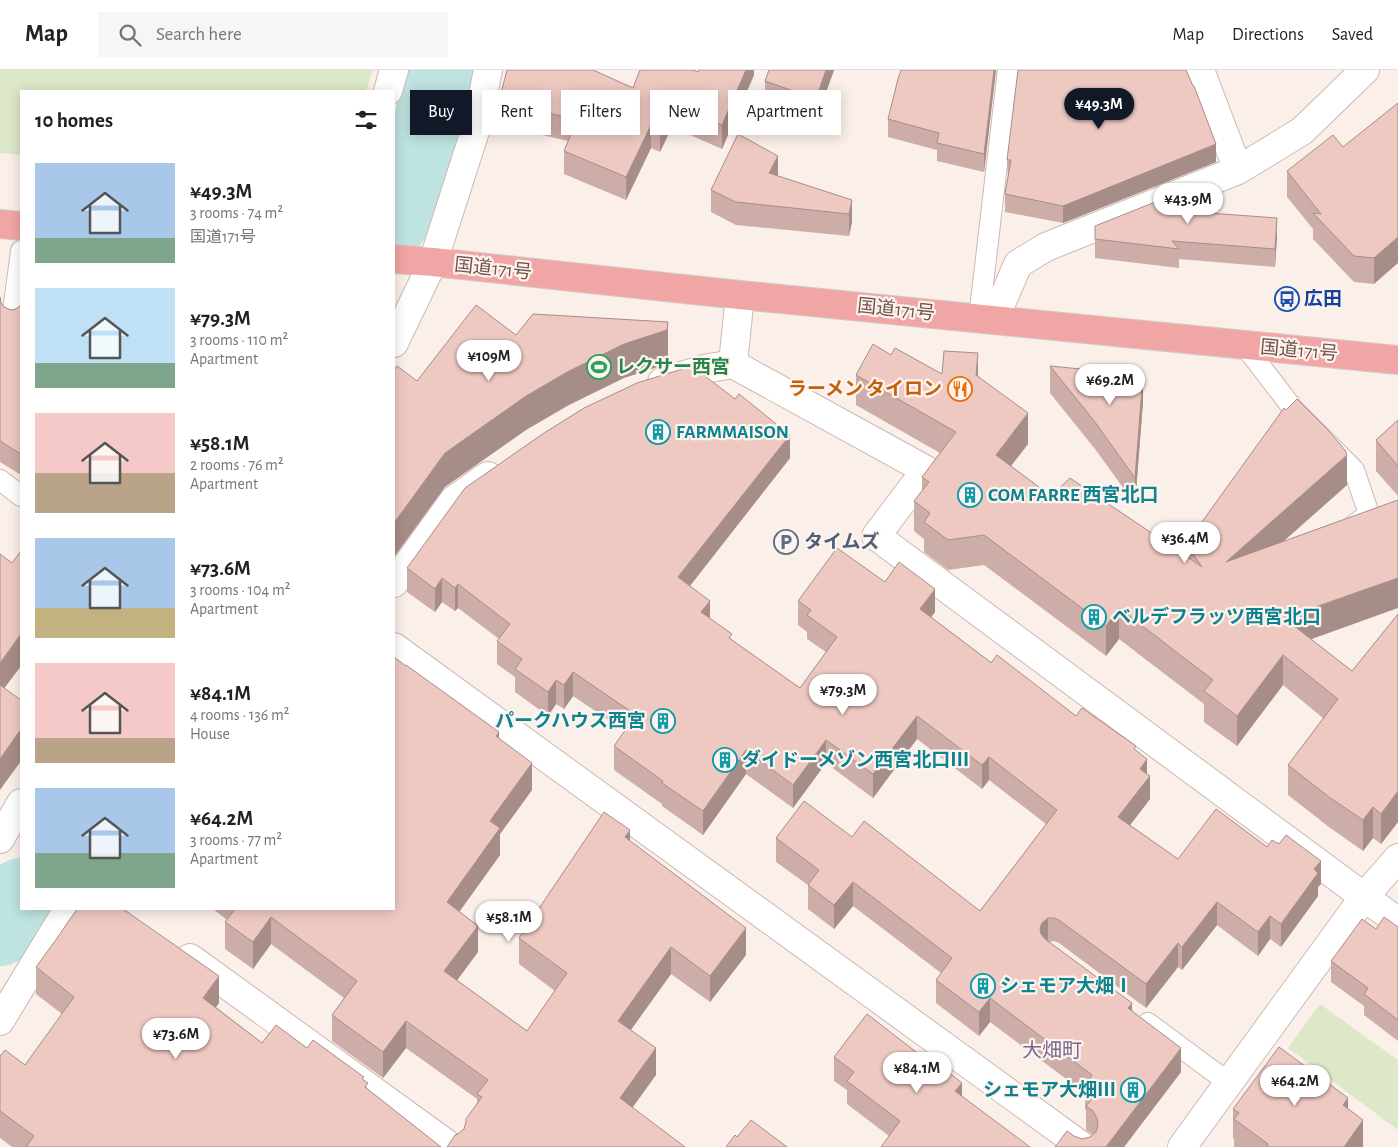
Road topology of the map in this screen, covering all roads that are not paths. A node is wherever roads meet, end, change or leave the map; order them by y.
1 (394, 70) edge
2 (488, 70) edge
3 (1008, 70) edge
4 (1200, 70) edge
5 (1365, 70) edge
6 (388, 90) edge
7 (1238, 170) junction
8 (0, 224) edge
9 (20, 226) edge
10 (20, 259) edge
11 (415, 261) edge
12 (740, 295) junction
13 (12, 319) edge
14 (987, 319) junction
15 (395, 339) edge
16 (1245, 346) junction
17 (1398, 360) edge
18 (733, 364) junction
19 (640, 389) edge
20 (511, 460) edge
21 (0, 480) edge
22 (20, 495) edge
23 (1336, 540) edge
24 (395, 582) edge
25 (395, 648) edge
26 (20, 806) edge
27 (0, 840) edge
28 (1398, 858) edge
29 (1364, 897) junction
30 (67, 910) edge
31 (1398, 922) edge
32 (170, 944) edge
33 (1132, 1012) edge
34 (0, 1021) edge
35 (1229, 1083) junction
36 (451, 1147) edge
37 (1083, 1147) edge
38 (1182, 1147) edge

1 - 6 street
2 - 11 street
3 - 14 lane
4 - 7 street
5 - 7 street
7 - 14 street
8 - 9 highway
10 - 13 lane
11 - 12 highway, 国道171号
11 - 15 street
12 - 14 highway, 国道171号
12 - 18 street
14 - 16 highway, 国道171号
16 - 17 highway, 国道171号
16 - 23 lane
18 - 19 street
18 - 29 street
20 - 24 street
21 - 22 lane
25 - 37 street
26 - 27 street
28 - 29 street
29 - 31 street
29 - 35 street
30 - 34 street
32 - 36 street
33 - 35 lane
35 - 38 street

